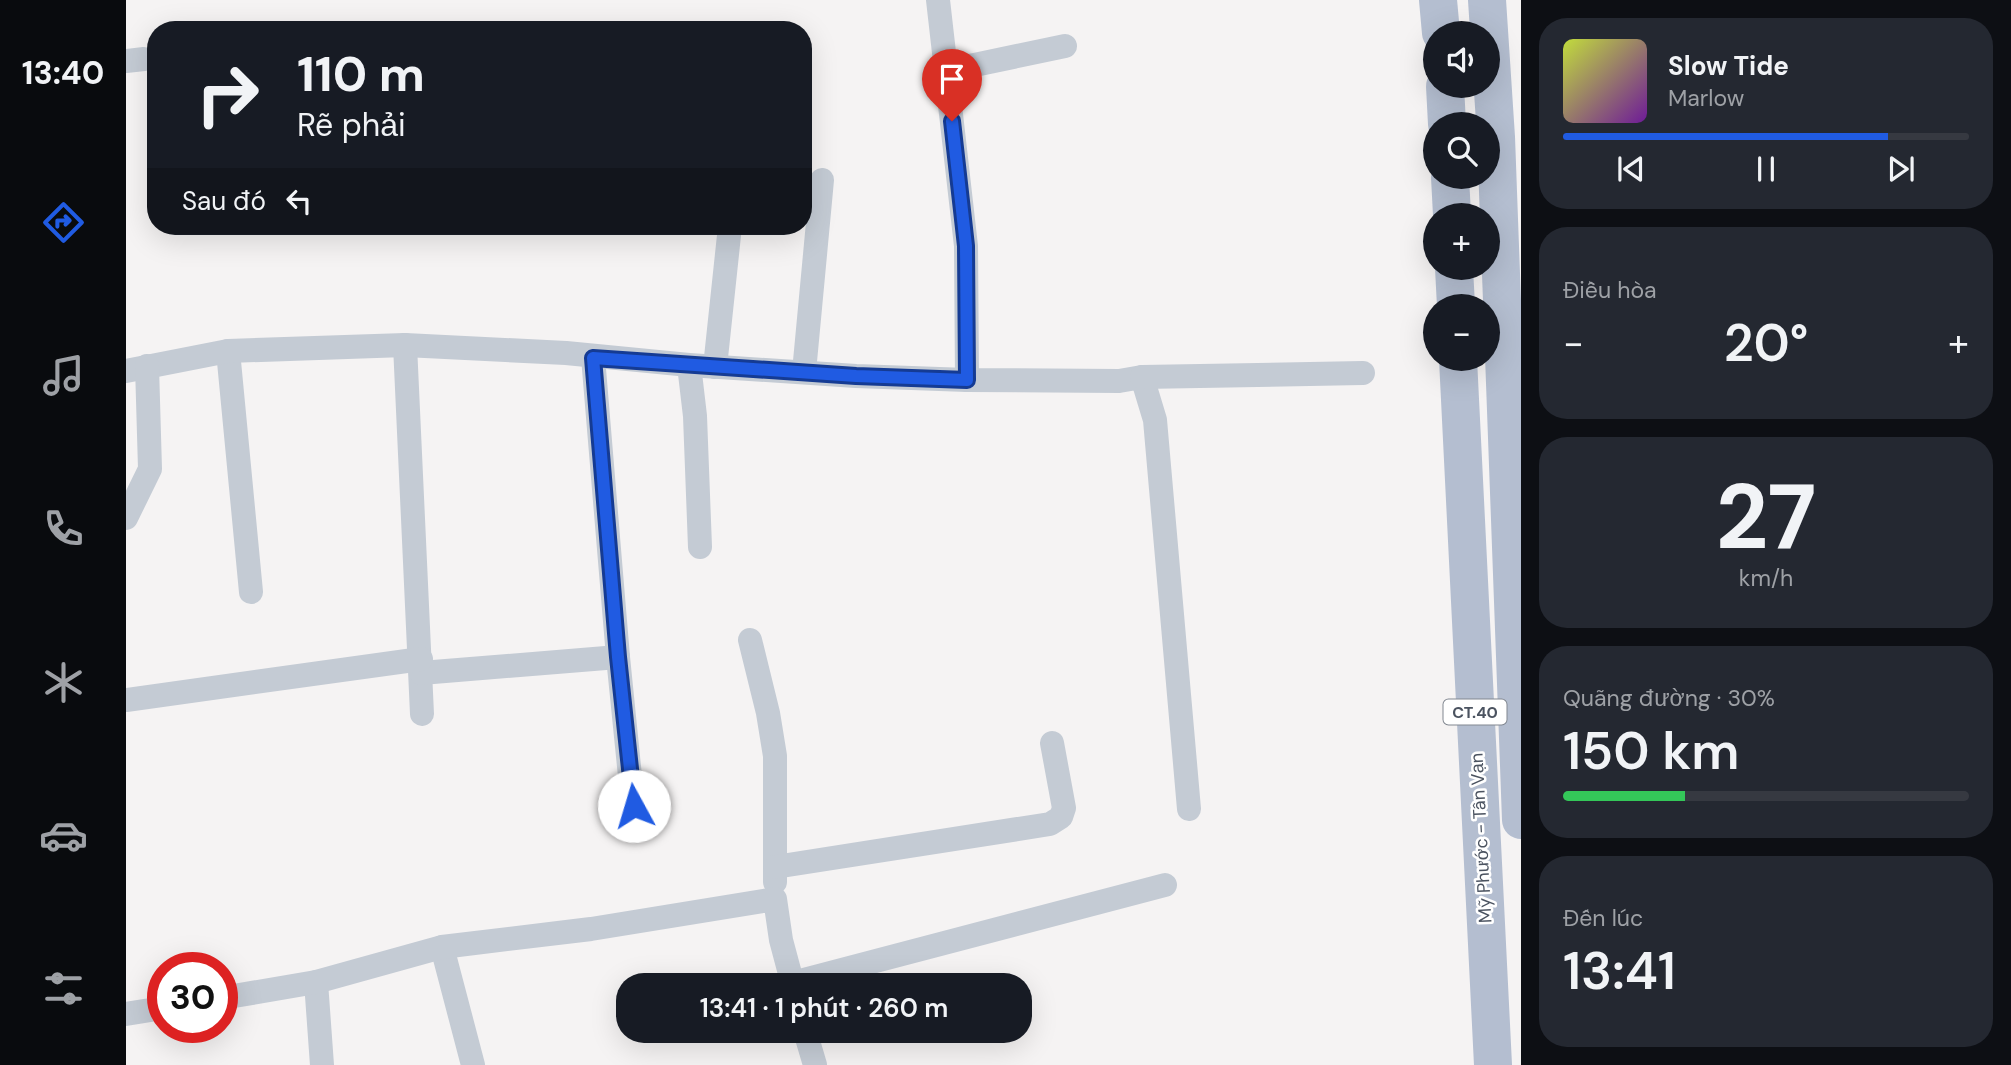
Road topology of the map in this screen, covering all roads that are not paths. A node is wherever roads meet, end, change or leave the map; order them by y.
1 (938, 0) edge
2 (1438, 0) edge
3 (1487, 0) edge
4 (1440, 21) edge
5 (1065, 46) dead end
6 (946, 71) junction
7 (822, 180) dead end
8 (729, 235) edge
9 (405, 345) junction
10 (228, 351) junction
11 (593, 358) junction
12 (689, 365) junction
13 (715, 366) junction
14 (137, 369) edge
15 (1459, 371) edge
16 (804, 372) junction
17 (1363, 373) dead end
18 (1142, 377) junction
19 (967, 380) junction
20 (126, 518) edge
21 (700, 547) dead end
22 (251, 592) dead end
23 (750, 640) dead end
24 (618, 657) junction
25 (421, 666) junction
26 (126, 700) edge
27 (422, 714) dead end
28 (1052, 743) dead end
29 (634, 806) dead end
30 (1189, 809) dead end
31 (1521, 820) edge
32 (775, 867) junction
33 (1165, 885) dead end
34 (775, 898) junction
35 (442, 947) junction
36 (790, 973) edge
37 (834, 973) edge
38 (316, 982) junction
39 (238, 995) edge
40 (147, 1011) edge
41 (126, 1014) edge
42 (809, 1043) edge
43 (322, 1065) edge
44 (474, 1065) edge
45 (815, 1065) edge
46 (1493, 1065) edge

1 - 6 street
2 - 4 main road
3 - 31 main road, CT.40
5 - 6 street
6 - 19 street
7 - 16 street
8 - 13 street
9 - 10 street
9 - 11 street
9 - 25 street
10 - 14 street
10 - 22 street
11 - 12 street
11 - 24 street
12 - 13 street
12 - 21 street
13 - 16 street
14 - 20 street
15 - 46 main road, Mỹ Phước - Tân Vạn / CT.40
16 - 19 street
17 - 18 street
18 - 19 street
18 - 30 street
23 - 32 street
24 - 25 street
24 - 29 street
25 - 26 street
25 - 27 street
28 - 32 street
32 - 34 street
33 - 37 street
34 - 35 street
34 - 36 street
35 - 38 street
35 - 44 street
38 - 39 street
38 - 43 street
40 - 41 street
42 - 45 street

